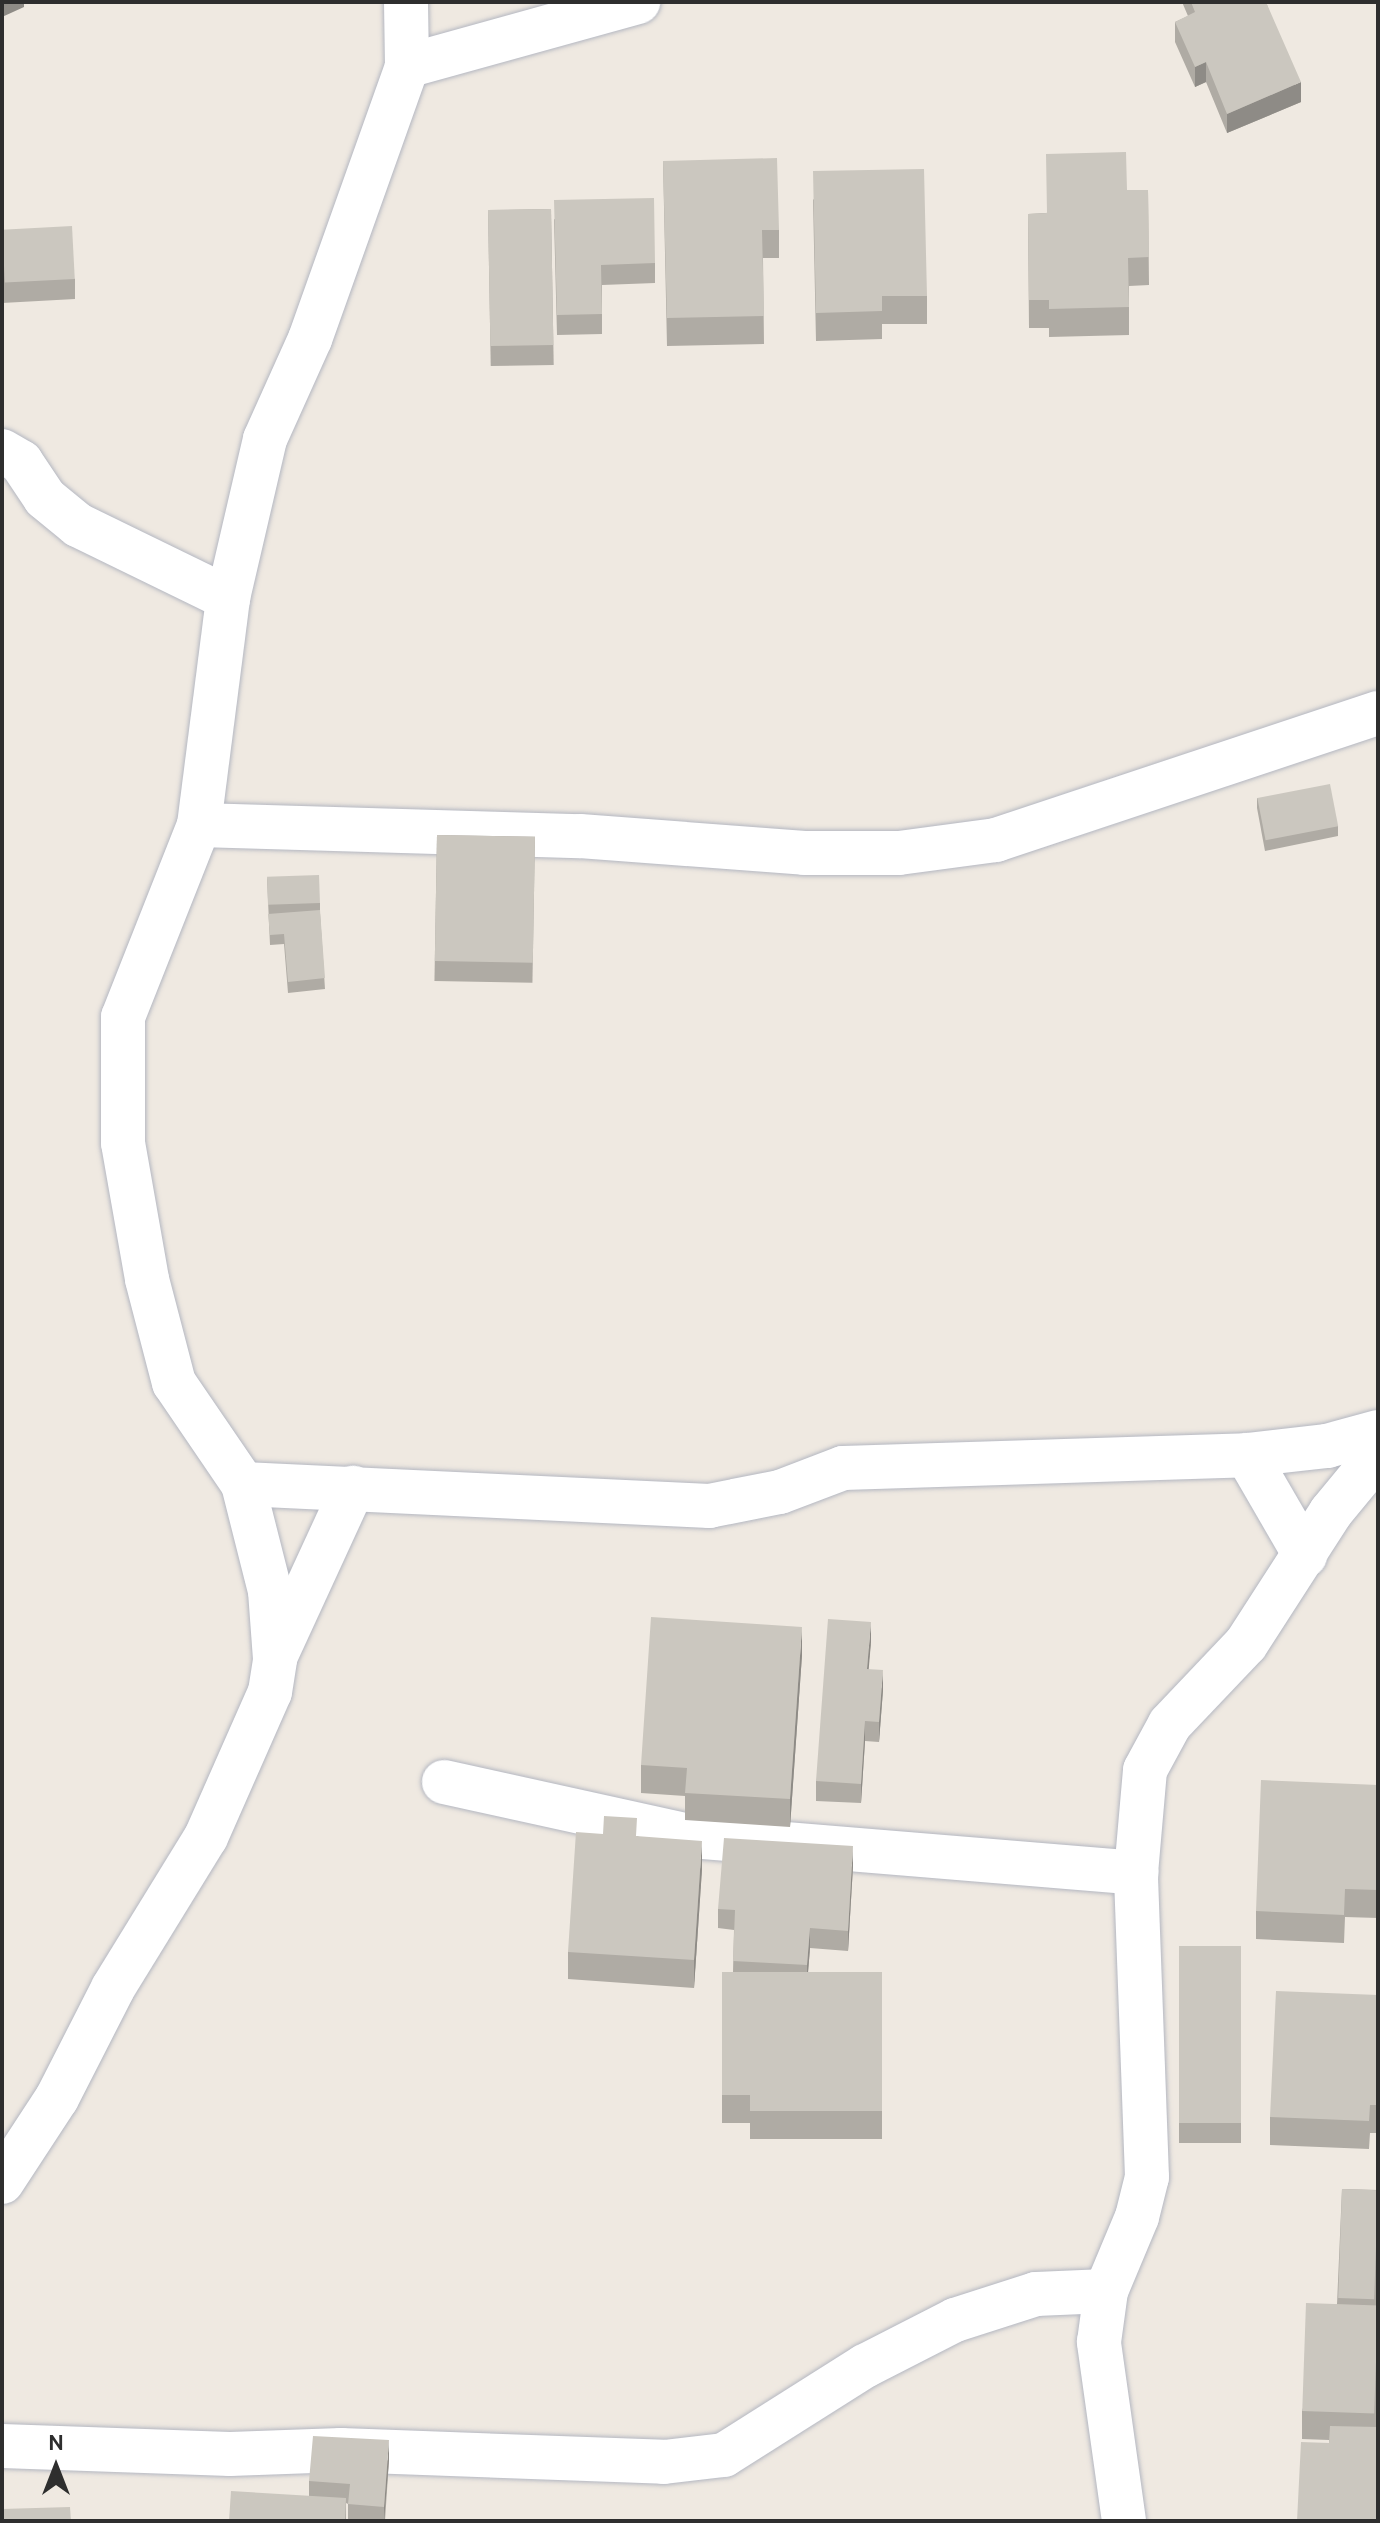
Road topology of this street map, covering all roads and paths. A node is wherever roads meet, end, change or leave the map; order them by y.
1 (406, 2) edge
2 (638, 2) edge
3 (407, 66) junction
4 (2, 451) edge
5 (228, 598) junction
6 (1378, 713) edge
7 (199, 825) junction
8 (1378, 1432) edge
9 (1247, 1455) junction
10 (1378, 1455) edge
11 (243, 1484) junction
12 (353, 1488) junction
13 (1305, 1555) junction
14 (275, 1659) junction
15 (444, 1782) dead end
16 (1136, 1873) junction
17 (2, 2182) edge
18 (1106, 2291) junction
19 (2, 2446) edge
20 (1124, 2521) edge

1 - 3 street
2 - 3 street
3 - 5 street
4 - 5 street
5 - 7 street
6 - 7 street
7 - 11 street
8 - 9 street
9 - 12 street
9 - 13 street
10 - 13 street
11 - 12 street
11 - 14 street
12 - 14 street
13 - 16 street
14 - 17 street
15 - 16 street
16 - 18 street
18 - 19 street
18 - 20 street

